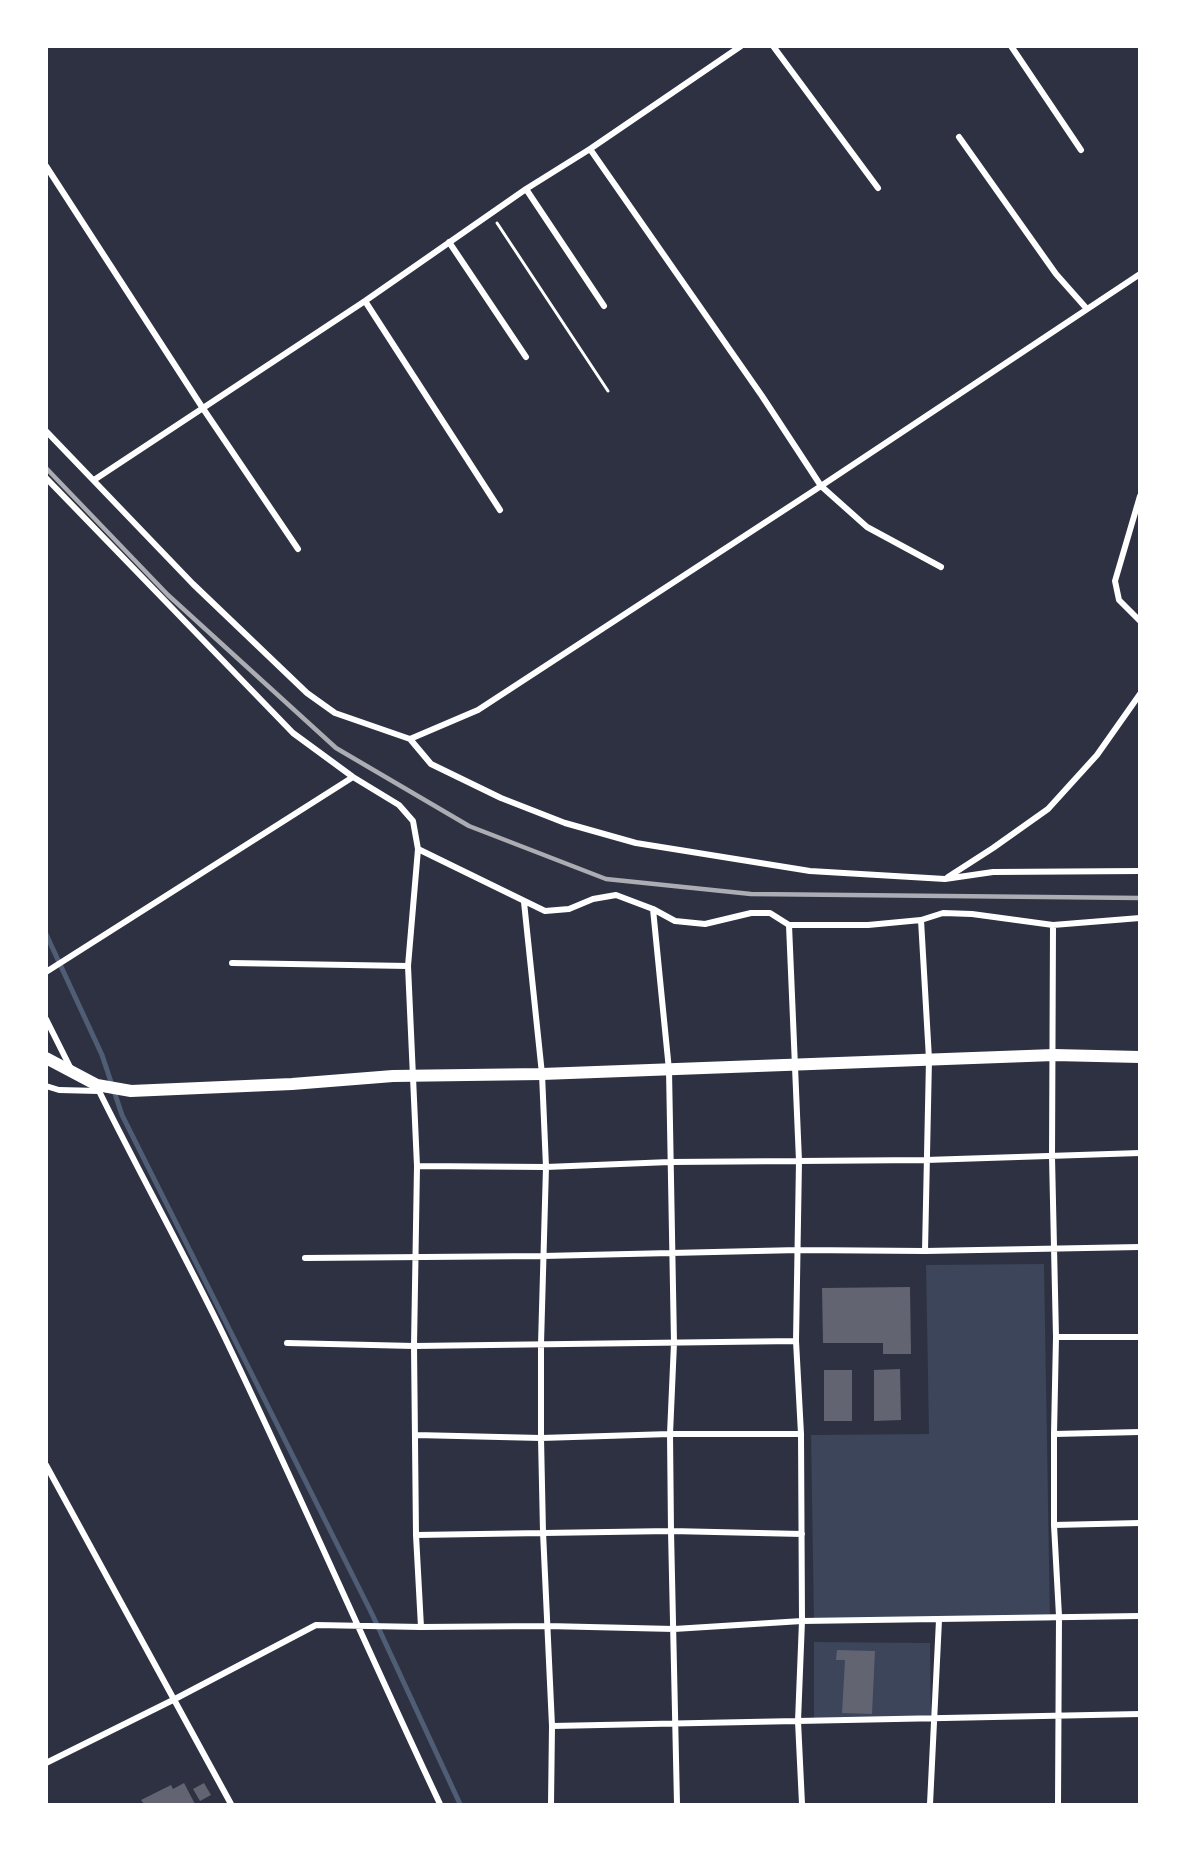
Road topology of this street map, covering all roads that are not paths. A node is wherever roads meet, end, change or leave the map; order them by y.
1 (741, 46) edge
2 (773, 46) edge
3 (1011, 46) edge
4 (959, 137) dead end
5 (590, 149) junction
6 (1081, 150) dead end
7 (46, 166) edge
8 (878, 188) dead end
9 (526, 189) junction
10 (449, 243) junction
11 (1140, 274) edge
12 (365, 301) junction
13 (604, 306) dead end
14 (1087, 309) junction
15 (526, 357) dead end
16 (202, 407) junction
17 (46, 431) edge
18 (46, 478) edge
19 (94, 480) junction
20 (821, 486) junction
21 (1140, 496) edge
22 (500, 510) dead end
23 (298, 549) dead end
24 (941, 567) dead end
25 (1140, 621) edge
26 (1140, 694) edge
27 (410, 739) junction
28 (353, 777) junction
29 (418, 849) junction
30 (1140, 871) edge
31 (945, 879) junction
32 (524, 902) junction
33 (653, 909) junction
34 (1140, 918) edge
35 (921, 920) junction
36 (789, 925) junction
37 (1053, 925) junction
38 (232, 963) dead end
39 (408, 966) junction
40 (47, 971) edge
41 (46, 1019) edge
42 (1054, 1055) junction
43 (1140, 1057) edge
44 (46, 1058) edge
45 (929, 1059) junction
46 (795, 1064) junction
47 (669, 1070) junction
48 (73, 1073) junction
49 (542, 1074) junction
50 (412, 1076) junction
51 (46, 1086) edge
52 (101, 1088) junction
53 (1140, 1153) edge
54 (1052, 1157) junction
55 (926, 1160) junction
56 (799, 1161) junction
57 (670, 1162) junction
58 (417, 1166) junction
59 (546, 1167) junction
60 (1140, 1247) edge
61 (1054, 1248) junction
62 (799, 1250) junction
63 (925, 1251) junction
64 (672, 1252) junction
65 (543, 1256) junction
66 (417, 1257) junction
67 (305, 1258) dead end
68 (1056, 1337) junction
69 (1140, 1337) edge
70 (796, 1341) junction
71 (674, 1343) junction
72 (287, 1344) dead end
73 (541, 1344) junction
74 (414, 1346) junction
75 (1140, 1432) edge
76 (670, 1434) junction
77 (801, 1434) junction
78 (1054, 1434) junction
79 (416, 1435) junction
80 (542, 1438) junction
81 (46, 1466) edge
82 (1140, 1523) edge
83 (1054, 1525) junction
84 (671, 1531) junction
85 (543, 1532) junction
86 (802, 1534) junction
87 (416, 1535) junction
88 (1059, 1616) junction
89 (1140, 1616) edge
90 (939, 1620) junction
91 (802, 1621) junction
92 (356, 1625) junction
93 (547, 1626) junction
94 (421, 1628) junction
95 (674, 1629) junction
96 (174, 1700) junction
97 (1140, 1714) edge
98 (1059, 1716) junction
99 (934, 1718) junction
100 (798, 1721) junction
101 (676, 1724) junction
102 (552, 1726) junction
103 (46, 1763) edge
104 (231, 1804) edge
105 (440, 1804) edge
106 (551, 1804) edge
107 (677, 1804) edge
108 (802, 1804) edge
109 (930, 1804) edge
110 (1058, 1804) edge

1 - 5 street
2 - 8 street
3 - 6 street
4 - 14 street
5 - 9 street
5 - 20 street
7 - 16 street
9 - 10 street
9 - 13 street
10 - 12 street
10 - 15 street
11 - 14 street
12 - 16 street
12 - 22 street
14 - 20 street
16 - 19 street
16 - 23 street
17 - 19 street
18 - 28 street
19 - 27 street
20 - 24 street
20 - 27 street
21 - 25 street
26 - 31 street
27 - 31 street
28 - 29 street
28 - 40 street
29 - 32 street
29 - 39 street
30 - 31 street
32 - 33 street
32 - 49 street
33 - 36 street
33 - 47 street
34 - 37 street
35 - 36 street
35 - 37 street
35 - 45 street
36 - 46 street
37 - 42 street
38 - 39 street
39 - 50 street
41 - 48 street
42 - 43 main road
42 - 45 main road
42 - 54 street
44 - 48 main road
45 - 46 main road
45 - 55 street
46 - 47 main road
46 - 56 street
47 - 49 main road
47 - 57 street
48 - 52 main road
49 - 50 main road
49 - 59 street
50 - 52 main road
50 - 58 street
51 - 52 street
52 - 92 street
53 - 54 street
54 - 55 street
54 - 61 street
55 - 56 street
55 - 63 street
56 - 57 street
56 - 62 street
57 - 59 street
57 - 64 street
58 - 59 street
58 - 66 street
59 - 65 street
60 - 61 street
61 - 63 street
61 - 68 street
62 - 63 street
62 - 64 street
62 - 70 street
64 - 65 street
64 - 71 street
65 - 66 street
65 - 73 street
66 - 67 street
66 - 74 street
68 - 69 street
68 - 78 street
70 - 71 street
70 - 77 street
71 - 73 street
71 - 76 street
72 - 74 street
73 - 74 street
73 - 80 street
74 - 79 street
75 - 78 street
76 - 77 street
76 - 80 street
76 - 84 street
77 - 86 street
78 - 83 street
79 - 80 street
79 - 87 street
80 - 85 street
81 - 96 street
82 - 83 street
83 - 88 street
84 - 85 street
84 - 86 street
84 - 95 street
85 - 87 street
85 - 93 street
86 - 91 street
87 - 94 street
88 - 89 street
88 - 90 street
88 - 98 street
90 - 91 street
90 - 99 street
91 - 95 street
91 - 100 street
92 - 94 street
92 - 96 street
92 - 105 street
93 - 94 street
93 - 95 street
93 - 102 street
95 - 101 street
96 - 103 street
96 - 104 street
97 - 98 street
98 - 99 street
98 - 110 street
99 - 100 street
99 - 109 street
100 - 101 street
100 - 108 street
101 - 102 street
101 - 107 street
102 - 106 street

